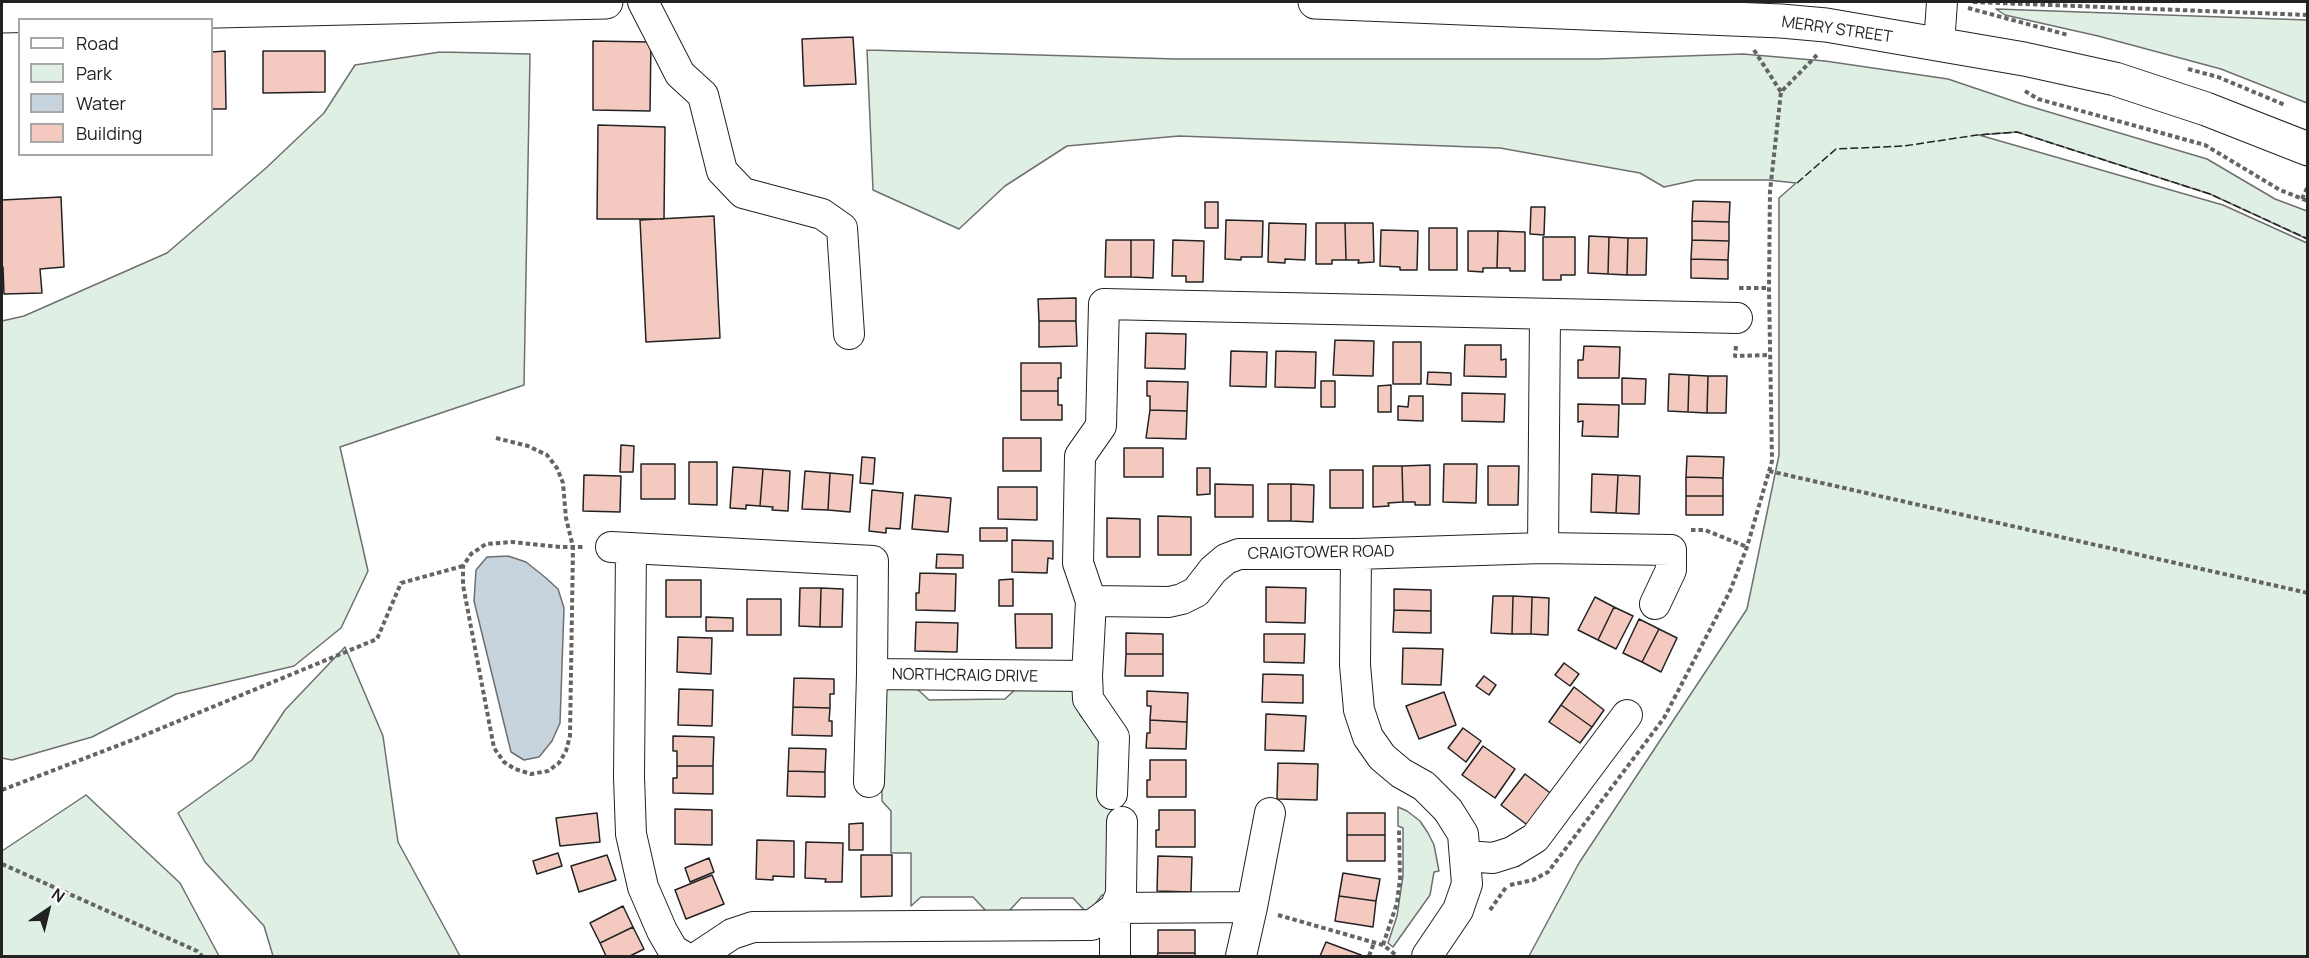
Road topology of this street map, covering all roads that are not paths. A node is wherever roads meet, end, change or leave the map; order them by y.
1 (606, 2) edge
2 (643, 2) edge
3 (1315, 2) edge
4 (1942, 2) edge
5 (2, 16) edge
6 (1939, 45) junction
7 (2307, 149) edge
8 (1545, 315) junction
9 (1737, 318) dead end
10 (849, 334) dead end
11 (1543, 548) junction
12 (1356, 554) junction
13 (1091, 601) junction
14 (1655, 604) dead end
15 (872, 674) junction
16 (1087, 676) junction
17 (1627, 715) dead end
18 (869, 782) dead end
19 (1112, 794) dead end
20 (1270, 813) dead end
21 (1122, 822) dead end
22 (1467, 870) junction
23 (1252, 907) junction
24 (1115, 908) junction
25 (683, 957) edge
26 (699, 957) edge
27 (1115, 957) edge
28 (1241, 957) edge
29 (1427, 957) edge

1 - 5 main road
2 - 10 street
3 - 6 main road, MERRY STREET
4 - 6 street
6 - 7 main road, MERRY STREET
8 - 9 street
8 - 11 street
8 - 13 street
11 - 12 street, CRAIGTOWER ROAD
11 - 14 street, CRAIGTOWER ROAD
12 - 13 street, CRAIGTOWER ROAD
12 - 22 street
13 - 16 street
15 - 16 street, NORTHCRAIG DRIVE
15 - 18 street
15 - 25 street, NORTHCRAIG DRIVE
16 - 19 street
17 - 22 street
20 - 23 street
21 - 24 street
22 - 29 street
23 - 24 street
23 - 28 street
24 - 26 street
24 - 27 street

